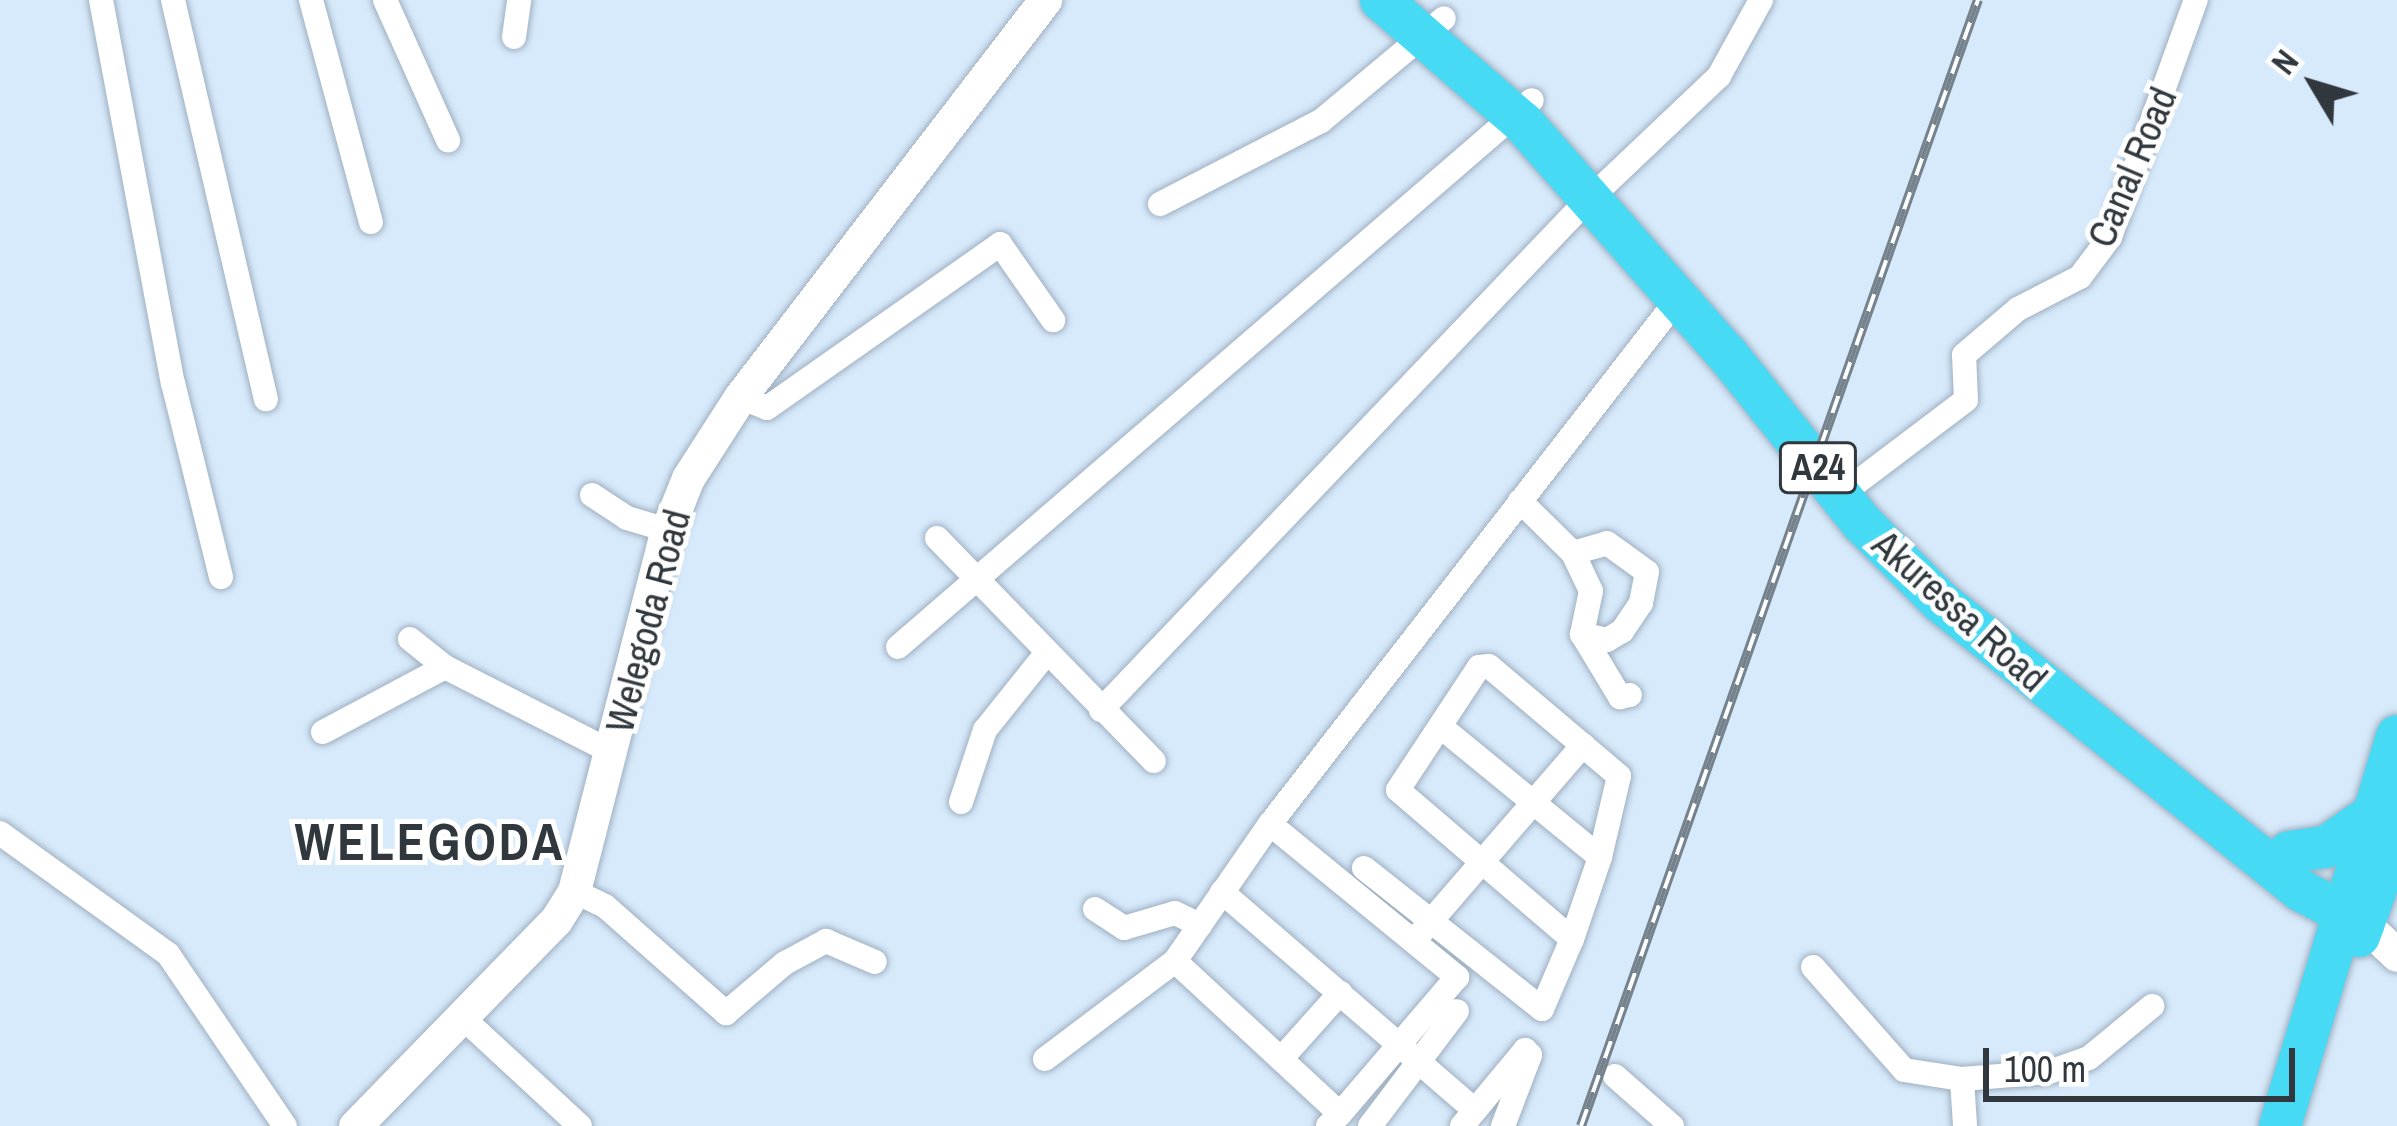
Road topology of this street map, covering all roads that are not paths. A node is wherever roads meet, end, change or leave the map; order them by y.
1 (101, 0) edge
2 (173, 0) edge
3 (311, 0) edge
4 (385, 0) edge
5 (519, 0) edge
6 (1046, 0) edge
7 (1381, 0) edge
8 (1761, 0) edge
9 (2196, 0) edge
10 (1431, 18) edge
11 (514, 37) dead end
12 (1523, 108) junction
13 (448, 140) dead end
14 (1598, 191) junction
15 (1160, 204) dead end
16 (371, 222) dead end
17 (1678, 300) junction
18 (1053, 320) dead end
19 (740, 397) junction
20 (266, 399) dead end
21 (1849, 487) junction
22 (592, 495) dead end
23 (1520, 501) junction
24 (667, 530) junction
25 (937, 538) dead end
26 (1573, 553) junction
27 (221, 577) dead end
28 (973, 580) junction
29 (1582, 634) junction
30 (410, 639) dead end
31 (898, 646) dead end
32 (1045, 655) junction
33 (445, 667) junction
34 (1630, 695) dead end
35 (1101, 710) junction
36 (1441, 727) junction
37 (323, 732) dead end
38 (2397, 736) edge
39 (1583, 745) junction
40 (614, 753) junction
41 (1154, 761) dead end
42 (961, 802) dead end
43 (1533, 803) junction
44 (1270, 824) junction
45 (2382, 825) edge
46 (0, 834) edge
47 (2289, 852) junction
48 (1600, 857) junction
49 (1482, 862) junction
50 (1364, 868) dead end
51 (574, 891) junction
52 (1222, 892) junction
53 (1095, 909) dead end
54 (2349, 910) junction
55 (1199, 925) junction
56 (1421, 932) junction
57 (1572, 938) junction
58 (2397, 955) edge
59 (1175, 961) junction
60 (875, 962) dead end
61 (1813, 967) dead end
62 (1340, 993) junction
63 (2152, 1006) dead end
64 (1457, 1011) dead end
65 (464, 1018) junction
66 (1408, 1051) junction
67 (1045, 1059) dead end
68 (1281, 1059) junction
69 (1616, 1076) dead end
70 (1962, 1078) junction
71 (1469, 1118) edge
72 (1334, 1120) edge
73 (285, 1126) edge
74 (355, 1126) edge
75 (580, 1126) edge
76 (1370, 1126) edge
77 (1503, 1126) edge
78 (1672, 1126) edge
79 (1965, 1126) edge
80 (2280, 1126) edge

1 - 27 street
2 - 20 street
3 - 16 street
4 - 13 street
5 - 11 street
6 - 19 street, Welegoda Road
7 - 10 highway, Akuressa Road / A24
8 - 14 street
9 - 21 street, Canal Road
10 - 12 highway, Akuressa Road / A24
10 - 15 street
12 - 14 highway, Akuressa Road / A24
12 - 28 street
14 - 17 highway, Akuressa Road / A24
14 - 21 highway, Akuressa Road / A24
14 - 35 street
17 - 21 highway, Akuressa Road / A24
17 - 23 street
18 - 19 street
19 - 24 street, Welegoda Road
21 - 47 highway, Akuressa Road / A24
21 - 54 highway, Akuressa Road / A24
22 - 24 street
23 - 26 street
23 - 44 street
24 - 40 street, Welegoda Road
25 - 28 street
26 - 29 street
26 - 29 street
28 - 31 street
28 - 32 street
29 - 34 street
30 - 33 street
32 - 35 street
32 - 42 street
33 - 37 street
33 - 40 street
35 - 41 street
36 - 39 street
36 - 43 street
36 - 49 street
38 - 45 highway
39 - 43 street
39 - 48 street
40 - 51 street, Welegoda Road
43 - 48 street
43 - 49 street
44 - 52 street
44 - 56 street
45 - 47 highway
45 - 54 highway
46 - 73 street
47 - 54 highway, Akuressa Road / A24
48 - 57 street
49 - 56 street
49 - 57 street
50 - 56 street
51 - 60 street
51 - 65 street, Welegoda Road
52 - 55 street
52 - 62 street
53 - 55 street
54 - 58 street
54 - 80 highway
55 - 59 street
56 - 57 street
56 - 66 street
59 - 67 street
59 - 68 street
61 - 70 street
62 - 66 street
62 - 68 street
63 - 70 street
64 - 66 street
65 - 74 street, Welegoda Road
65 - 75 street
66 - 71 street
66 - 72 street
66 - 76 street
68 - 72 street
69 - 78 street
70 - 79 street
71 - 77 street

